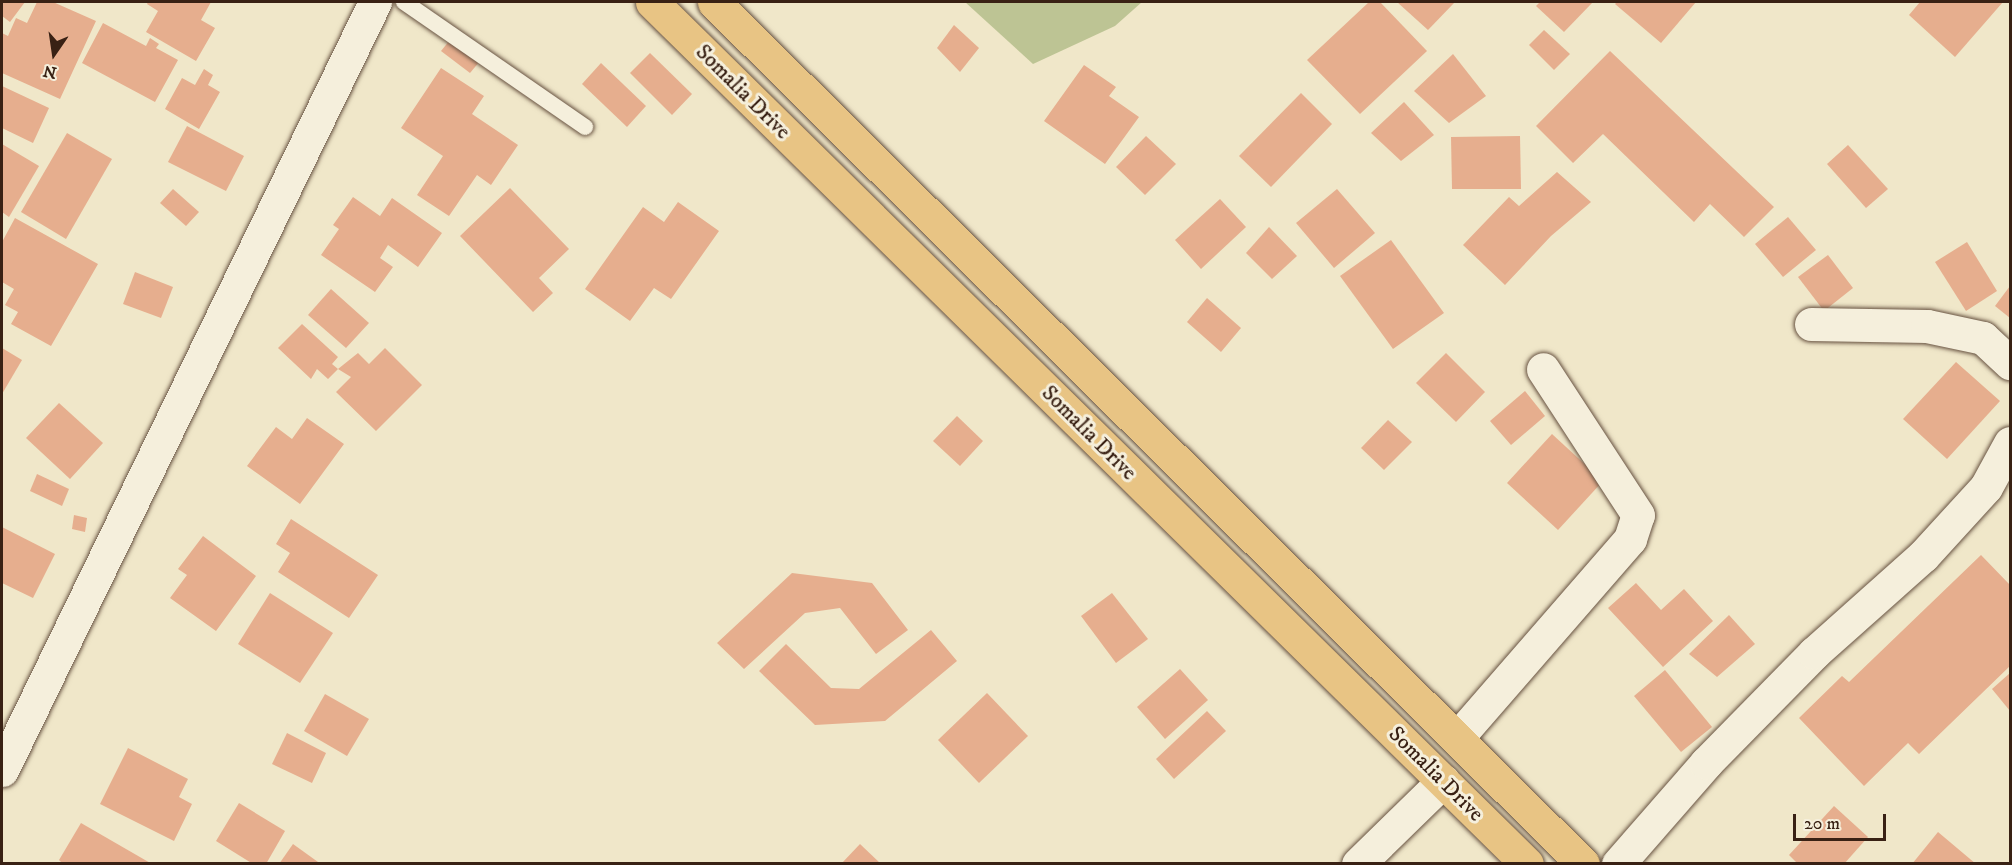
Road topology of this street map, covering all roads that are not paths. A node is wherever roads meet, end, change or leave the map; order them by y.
1 (375, 2) edge
2 (404, 2) edge
3 (652, 2) edge
4 (714, 2) edge
5 (585, 127) dead end
6 (1811, 324) dead end
7 (2010, 363) edge
8 (1543, 369) dead end
9 (2010, 442) edge
10 (1457, 738) junction
11 (2, 770) edge
12 (1443, 781) junction
13 (1358, 864) edge
14 (1527, 864) edge
15 (1583, 864) edge
16 (1618, 864) edge

1 - 11 street
2 - 5 lane
3 - 12 main road, Somalia Drive
4 - 10 main road, Somalia Drive
6 - 7 street
8 - 10 street
9 - 16 street
10 - 15 main road, Somalia Drive
12 - 13 street
12 - 14 main road, Somalia Drive

